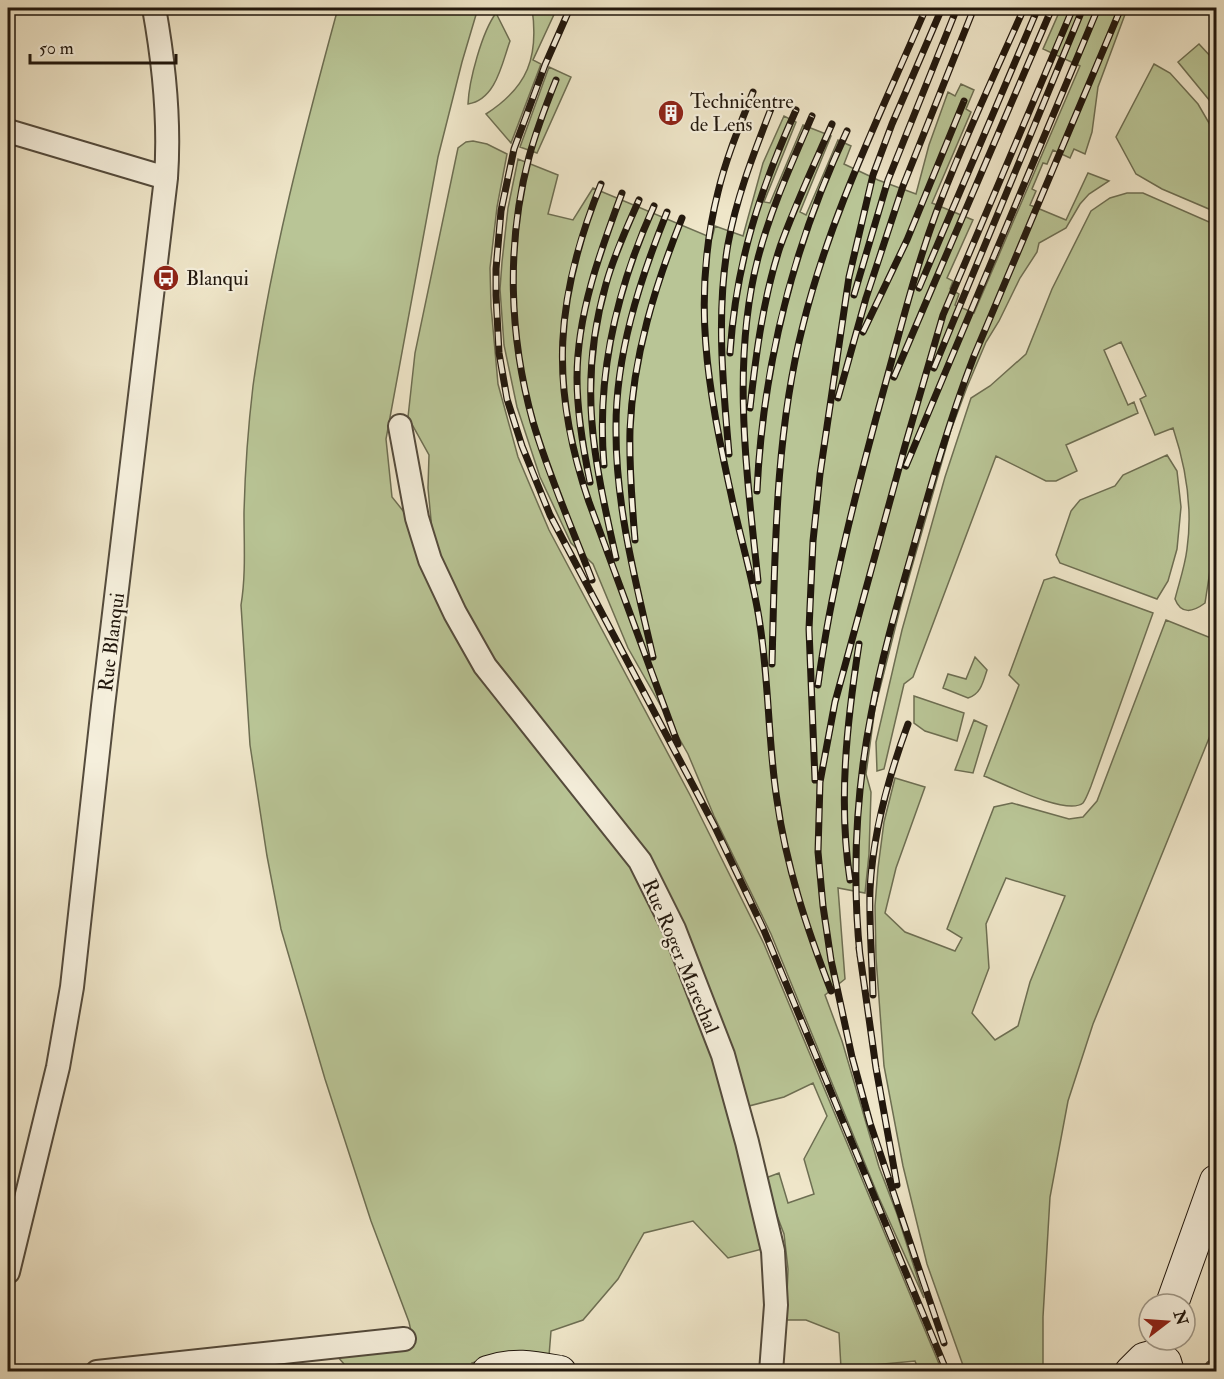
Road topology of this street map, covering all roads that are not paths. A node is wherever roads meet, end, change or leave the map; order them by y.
1 (154, 8) edge
2 (8, 130) edge
3 (166, 178) junction
4 (400, 426) dead end
5 (1216, 1181) edge
6 (8, 1272) edge
7 (1176, 1292) edge
8 (404, 1340) dead end
9 (97, 1371) edge
10 (489, 1371) edge
11 (560, 1371) edge
12 (771, 1371) edge

1 - 3 street, Rue Blanqui
2 - 3 street
3 - 6 street, Rue Blanqui
4 - 12 street, Rue Roger Marechal
5 - 7 street
8 - 9 street
10 - 11 street

